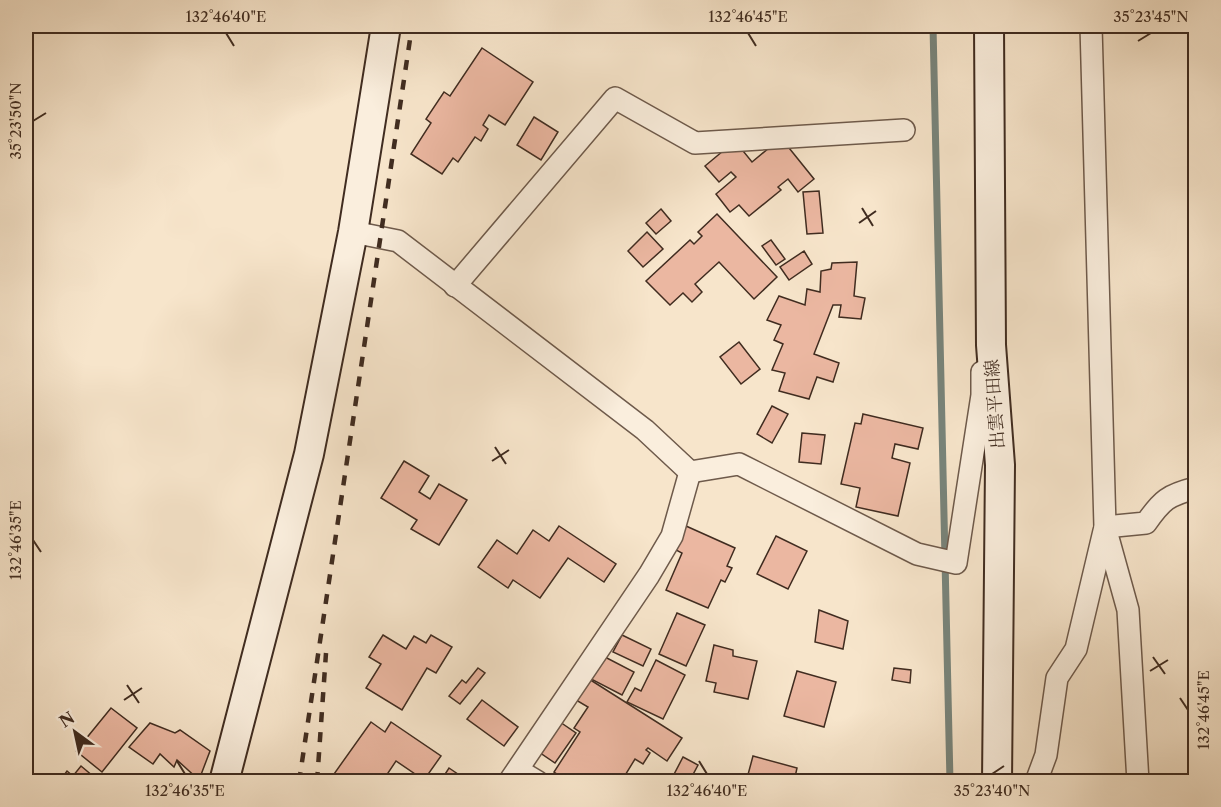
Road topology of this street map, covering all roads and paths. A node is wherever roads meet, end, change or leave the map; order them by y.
1 (386, 26) edge
2 (989, 26) edge
3 (1091, 26) edge
4 (904, 130) dead end
5 (353, 232) junction
6 (455, 286) junction
7 (991, 345) junction
8 (690, 472) junction
9 (1196, 488) edge
10 (1105, 527) junction
11 (514, 776) edge
12 (224, 782) edge
13 (538, 782) edge
14 (997, 782) edge
15 (1036, 782) edge
16 (1138, 782) edge

1 - 5 street
2 - 7 street, 出雲平田線
3 - 10 street
4 - 6 street
5 - 6 street
5 - 12 street
6 - 8 street
7 - 8 street
7 - 14 street, 出雲平田線
8 - 11 street
9 - 10 street
10 - 15 street
10 - 16 street
11 - 13 street

